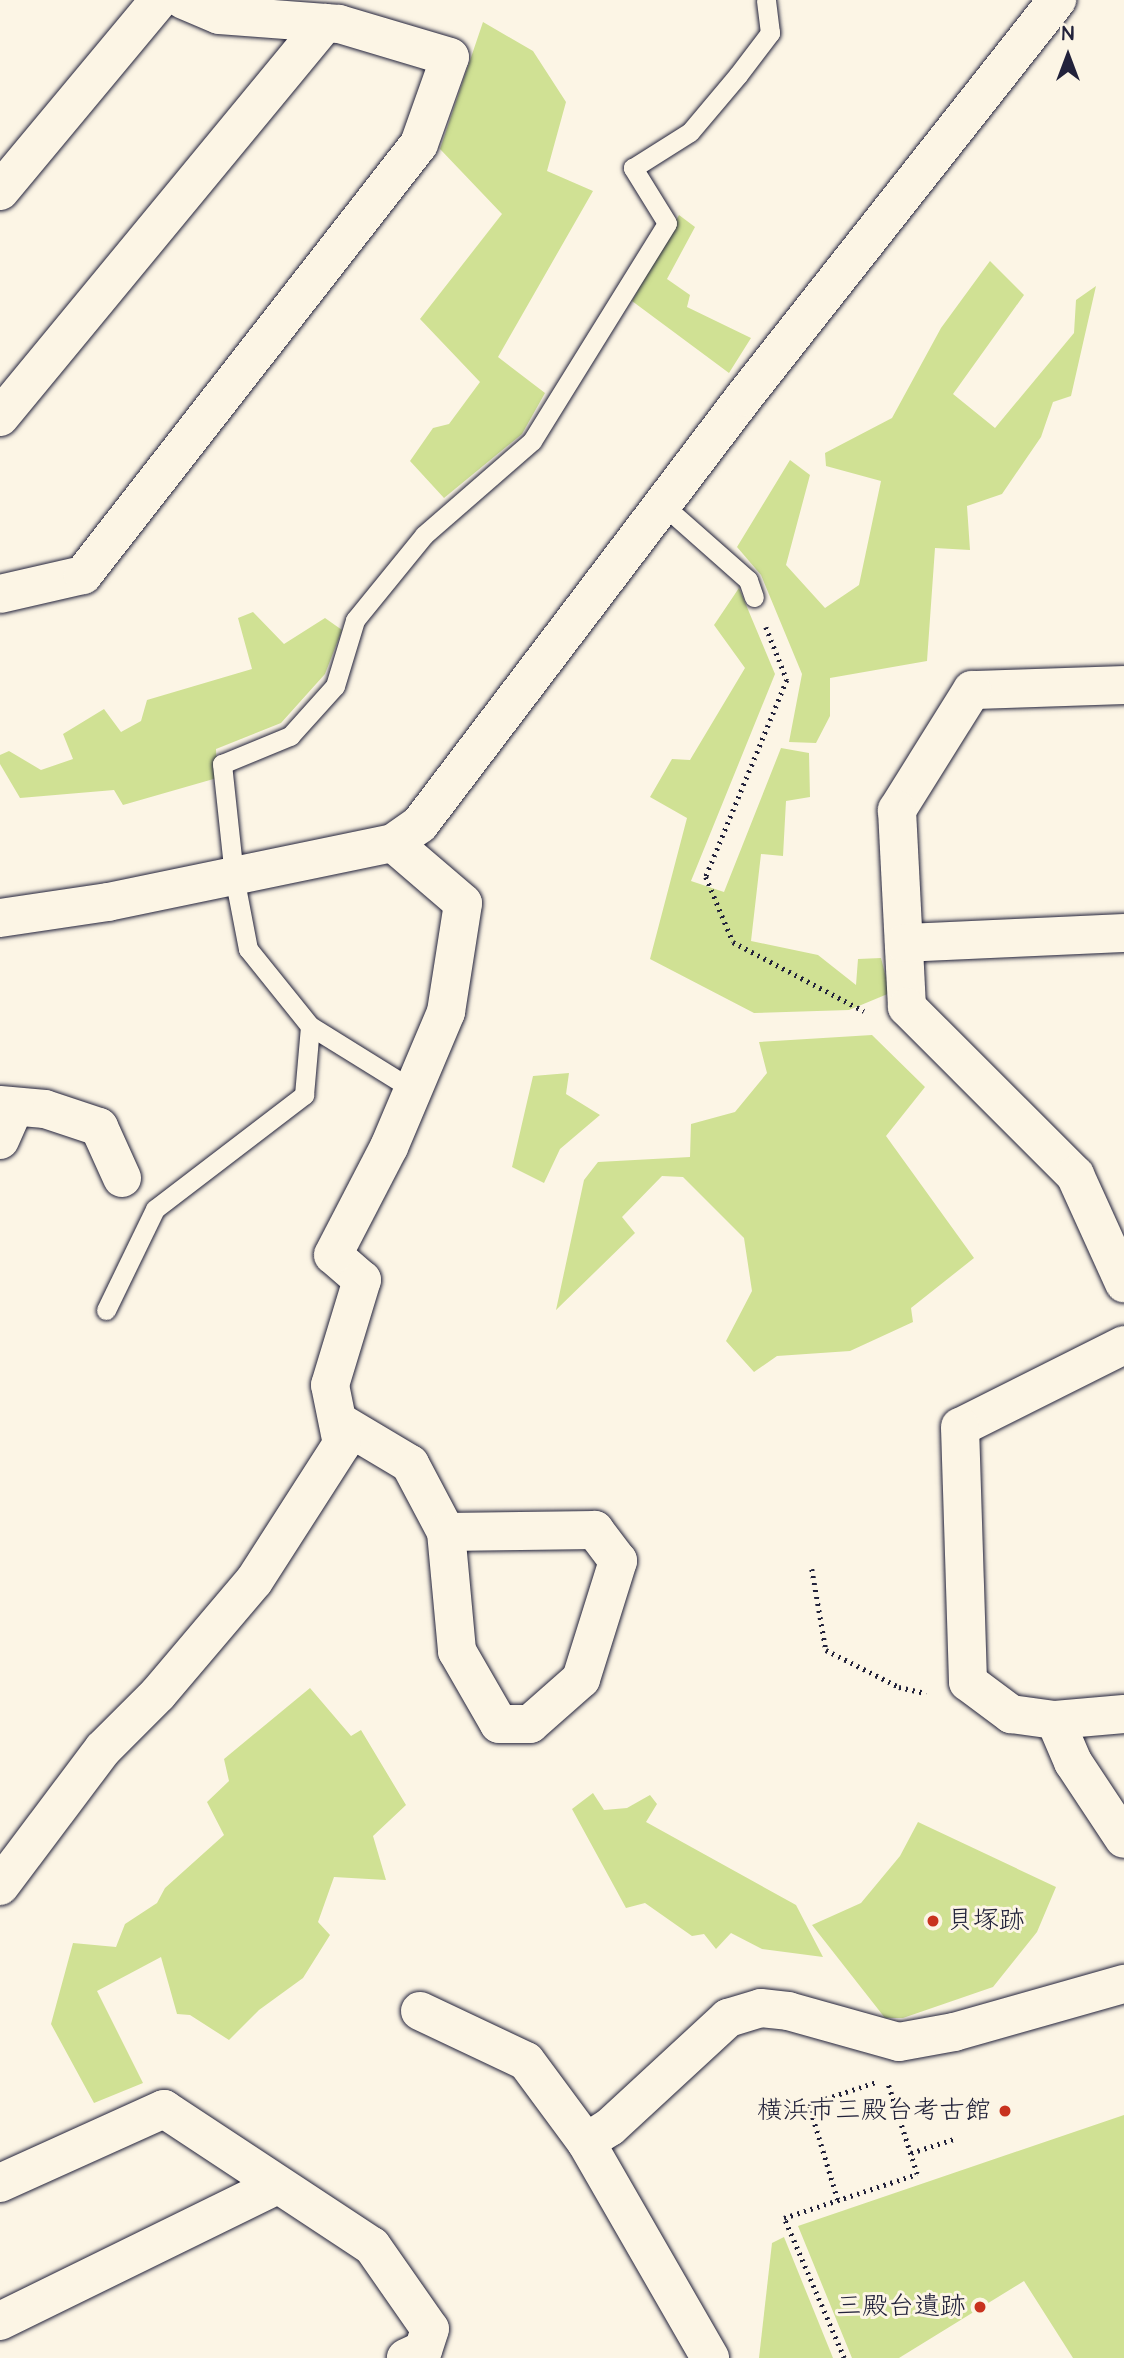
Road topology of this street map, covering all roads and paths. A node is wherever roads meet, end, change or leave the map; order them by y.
1 (159, 0) edge
2 (183, 0) edge
3 (766, 0) edge
4 (1056, 0) edge
5 (325, 23) junction
6 (0, 191) edge
7 (0, 416) edge
8 (662, 504) junction
9 (0, 594) edge
10 (754, 597) joint
11 (1124, 685) edge
12 (393, 843) junction
13 (234, 876) junction
14 (0, 918) edge
15 (1124, 933) edge
16 (904, 943) junction
17 (907, 1006) junction
18 (310, 1026) junction
19 (415, 1091) junction
20 (5, 1117) edge
21 (122, 1178) dead end
22 (1124, 1283) edge
23 (106, 1310) dead end
24 (1124, 1345) edge
25 (338, 1421) junction
26 (446, 1532) junction
27 (812, 1569) dead end
28 (985, 1695) junction
29 (1124, 1714) edge
30 (1055, 1720) junction
31 (1124, 1839) edge
32 (0, 1886) edge
33 (1124, 1984) edge
34 (420, 2011) dead end
35 (809, 2104) junction
36 (786, 2112) dead end
37 (957, 2138) dead end
38 (586, 2141) junction
39 (911, 2153) junction
40 (0, 2183) edge
41 (278, 2185) junction
42 (838, 2200) junction
43 (0, 2321) edge
44 (406, 2358) edge
45 (710, 2358) edge
46 (844, 2358) edge

1 - 6 street
2 - 5 street
3 - 13 lane
4 - 8 street
5 - 7 street
5 - 9 street
8 - 10 lane
8 - 12 street
10 - 17 path
11 - 16 street
12 - 13 street
12 - 19 street
13 - 14 street
13 - 18 lane
15 - 16 street
16 - 17 street
17 - 22 street
18 - 19 lane
18 - 23 lane
19 - 25 street
20 - 21 street
24 - 28 street
25 - 26 street
25 - 32 street
26 - 26 street
27 - 28 path
28 - 30 street
29 - 30 street
30 - 31 street
33 - 38 street
34 - 38 street
35 - 36 path
35 - 39 path
35 - 42 path
37 - 39 path
38 - 45 street
39 - 42 path
40 - 41 street
41 - 43 street
41 - 44 street
42 - 46 path

